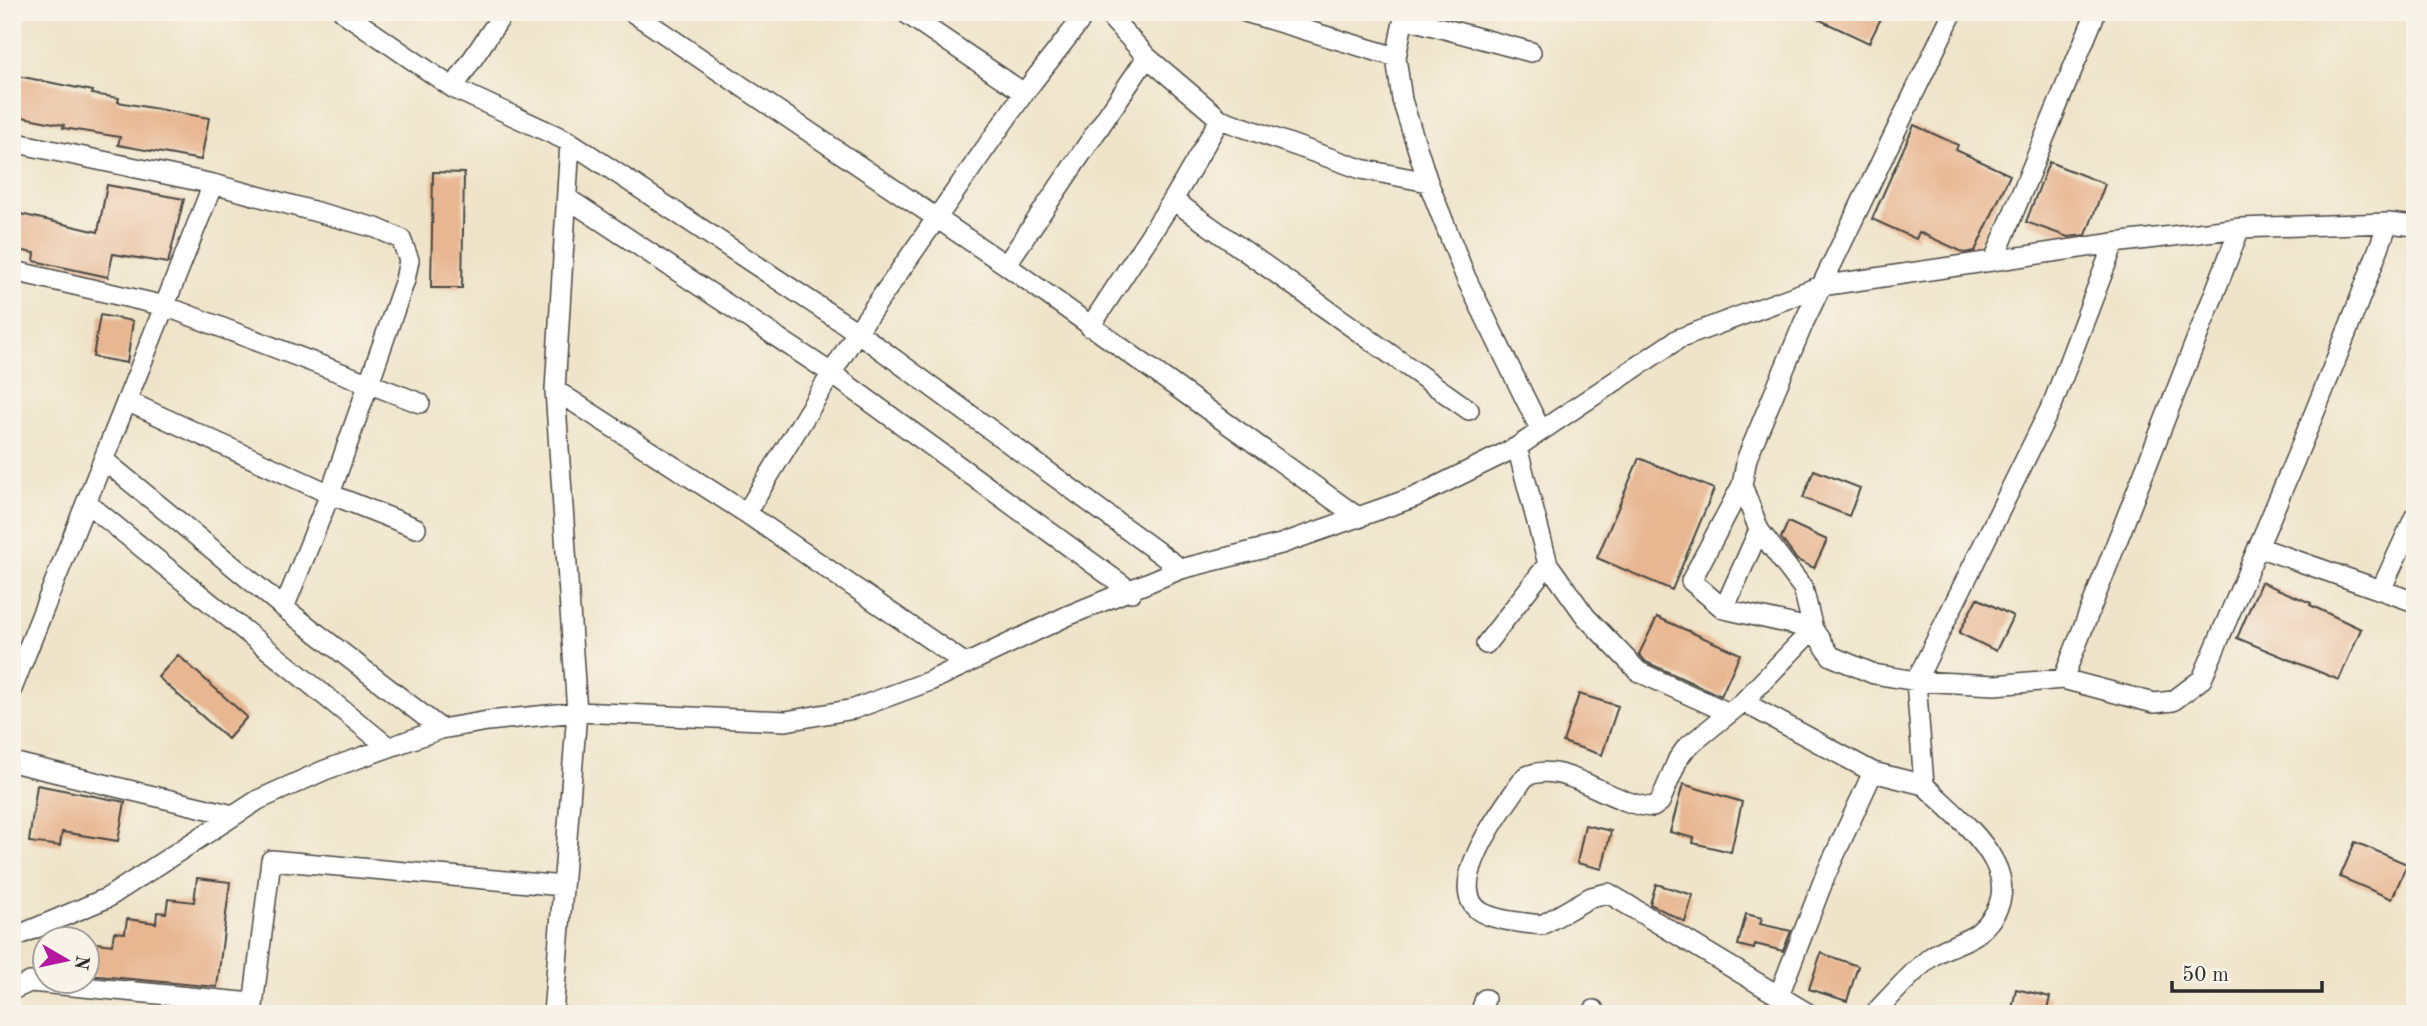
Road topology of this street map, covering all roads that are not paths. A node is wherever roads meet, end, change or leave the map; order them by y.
1 (343, 12) edge
2 (504, 12) edge
3 (632, 12) edge
4 (904, 12) edge
5 (1087, 12) edge
6 (1106, 12) edge
7 (1245, 12) edge
8 (1953, 12) edge
9 (2096, 12) edge
10 (1404, 15) edge
11 (1531, 52) dead end
12 (1147, 57) junction
13 (1396, 57) junction
14 (453, 88) junction
15 (1024, 93) junction
16 (1220, 119) junction
17 (12, 142) edge
18 (570, 142) junction
19 (1428, 182) junction
20 (213, 184) junction
21 (566, 198) junction
22 (1173, 200) junction
23 (936, 219) junction
24 (2388, 223) junction
25 (2415, 226) edge
26 (2240, 228) junction
27 (2114, 243) junction
28 (1994, 260) junction
29 (1006, 265) junction
30 (14, 271) dead end
31 (1821, 286) junction
32 (165, 306) junction
33 (1090, 327) junction
34 (857, 332) junction
35 (831, 373) junction
36 (370, 384) junction
37 (555, 390) junction
38 (129, 402) junction
39 (420, 403) dead end
40 (1469, 410) dead end
41 (1541, 431) junction
42 (1517, 447) junction
43 (105, 461) junction
44 (1742, 485) junction
45 (330, 494) junction
46 (86, 503) junction
47 (746, 513) junction
48 (2415, 516) edge
49 (1359, 518) junction
50 (416, 528) dead end
51 (1759, 530) junction
52 (2258, 547) junction
53 (1548, 564) junction
54 (1181, 569) junction
55 (2381, 590) junction
56 (1132, 592) junction
57 (2415, 602) edge
58 (284, 608) junction
59 (1724, 609) junction
60 (1813, 629) junction
61 (1486, 644) dead end
62 (966, 664) junction
63 (2063, 679) junction
64 (1916, 681) junction
65 (12, 690) edge
66 (1736, 707) junction
67 (577, 712) junction
68 (441, 729) junction
69 (387, 746) junction
70 (12, 762) edge
71 (1873, 772) junction
72 (1924, 785) junction
73 (233, 815) junction
74 (563, 886) junction
75 (12, 938) edge
76 (12, 990) edge
77 (1779, 995) junction
78 (253, 1008) edge
79 (553, 1014) edge
80 (1809, 1014) edge
81 (1874, 1014) edge

1 - 14 street
2 - 14 street
3 - 23 street
4 - 15 street
5 - 15 street
6 - 12 street
7 - 13 street
8 - 31 street
9 - 28 street
10 - 11 street
10 - 13 street
12 - 16 street
12 - 29 street
13 - 19 street
14 - 18 street
15 - 23 street
16 - 19 street
16 - 22 street
17 - 20 street
18 - 21 street
18 - 34 street
19 - 41 street
20 - 32 street
20 - 36 street
21 - 35 street
21 - 37 street
22 - 33 street
22 - 40 street
23 - 29 street
23 - 34 street
24 - 25 street
24 - 26 street
24 - 52 street
26 - 27 street
26 - 63 street
27 - 28 street
27 - 64 street
28 - 31 street
29 - 33 street
30 - 32 street
31 - 41 street
31 - 44 street
32 - 36 street
32 - 38 street
33 - 49 street
34 - 35 street
34 - 54 street
35 - 47 street
35 - 56 street
36 - 39 street
36 - 45 street
37 - 47 street
37 - 67 street
38 - 43 street
38 - 45 street
41 - 42 street
42 - 49 street
42 - 53 street
43 - 46 street
43 - 58 street
44 - 51 street
44 - 59 street
45 - 50 street
45 - 58 street
46 - 65 street
46 - 69 street
47 - 62 street
48 - 55 street
49 - 54 street
51 - 59 street
51 - 60 street
52 - 55 street
52 - 63 street
53 - 61 street
53 - 66 street
54 - 56 street
55 - 57 street
56 - 62 street
58 - 68 street
59 - 60 street
60 - 64 street
60 - 66 street
62 - 67 street
63 - 64 street
64 - 72 street
66 - 71 street
66 - 77 street
67 - 68 street
67 - 74 street
68 - 69 street
69 - 73 street
70 - 73 street
71 - 72 street
71 - 77 street
72 - 81 street
73 - 75 street
74 - 78 street
74 - 79 street
76 - 78 street
77 - 80 street

